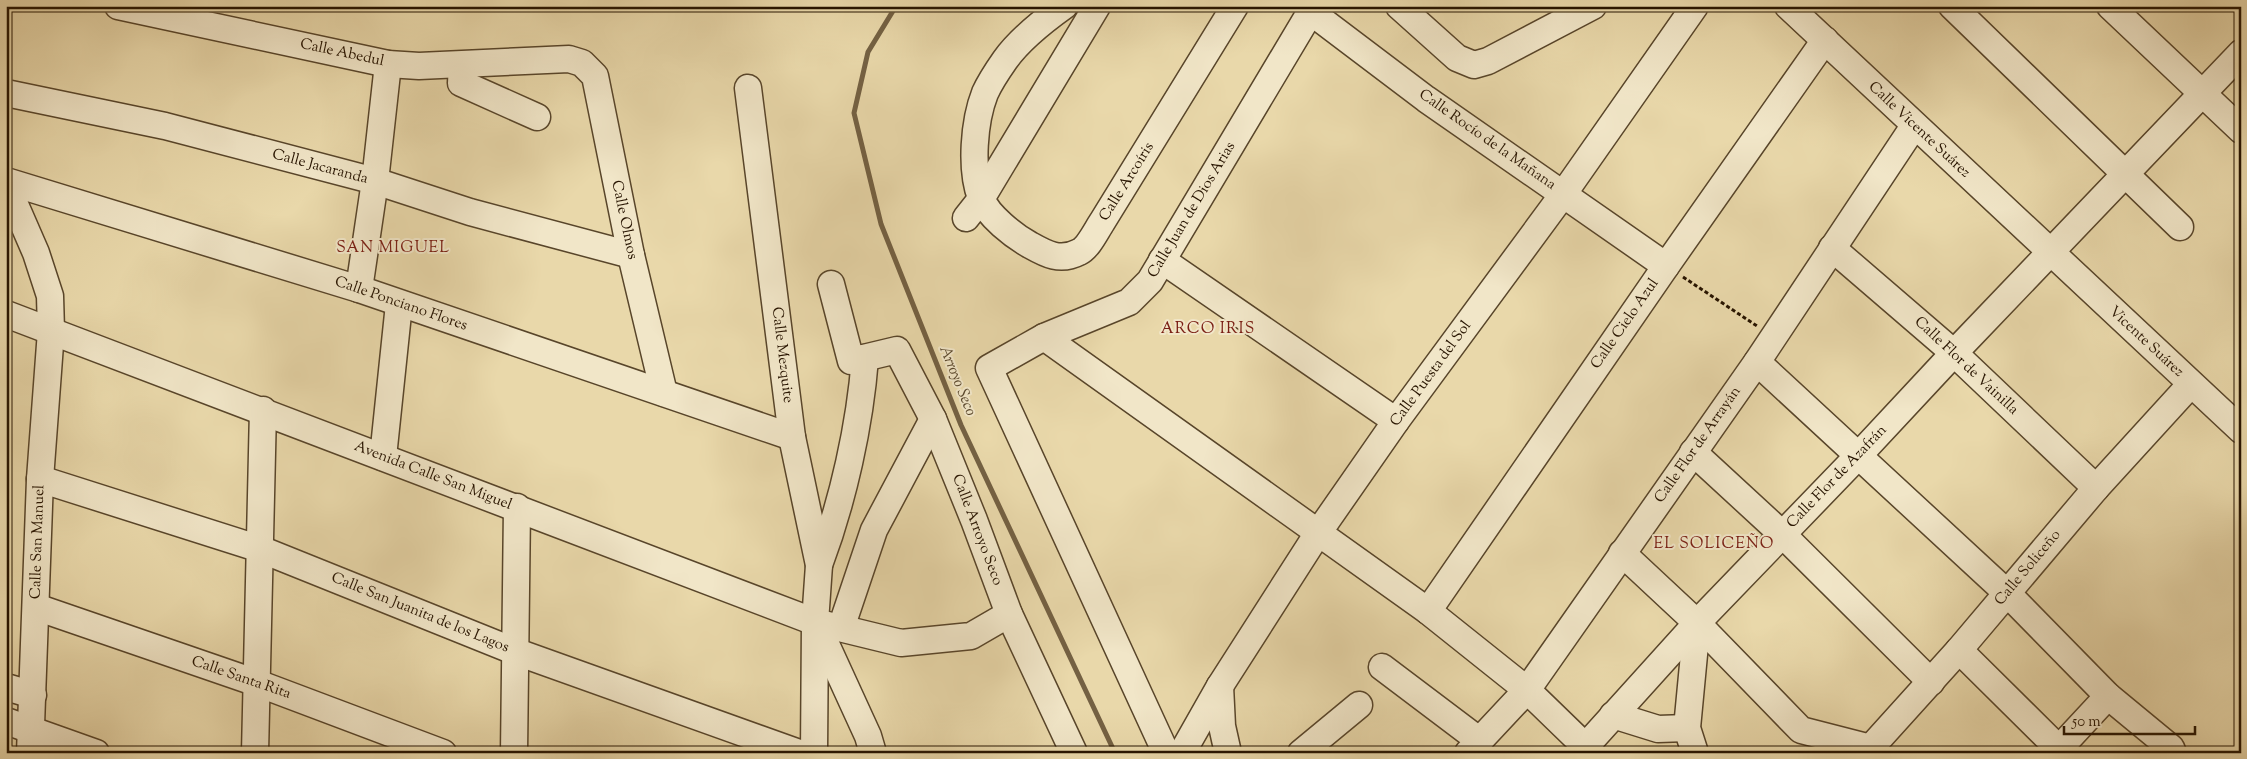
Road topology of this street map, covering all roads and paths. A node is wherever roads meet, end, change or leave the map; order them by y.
1 (118, 6) edge
2 (1064, 6) edge
3 (1097, 6) edge
4 (1235, 6) edge
5 (1593, 6) edge
6 (1695, 6) edge
7 (1788, 6) edge
8 (1952, 6) edge
9 (2110, 6) edge
10 (1401, 7) edge
11 (1313, 9) edge
12 (1825, 40) junction
13 (2241, 53) edge
14 (569, 59) joint
15 (388, 64) junction
16 (462, 65) junction
17 (748, 88) dead end
18 (6, 93) edge
19 (2202, 94) junction
20 (536, 117) dead end
21 (1914, 126) junction
22 (2241, 130) edge
23 (2125, 174) junction
24 (375, 181) junction
25 (6, 182) edge
26 (1564, 193) junction
27 (974, 208) junction
28 (2180, 227) dead end
29 (1832, 248) junction
30 (2051, 254) junction
31 (631, 255) junction
32 (1162, 260) junction
33 (1666, 266) junction
34 (831, 284) dead end
35 (359, 289) junction
36 (400, 304) junction
37 (6, 314) edge
38 (51, 330) junction
39 (1044, 337) junction
40 (1773, 337) junction
41 (1954, 353) junction
42 (858, 359) junction
43 (1757, 362) junction
44 (2191, 384) junction
45 (664, 393) junction
46 (263, 410) junction
47 (933, 419) junction
48 (1396, 421) junction
49 (2241, 430) edge
50 (792, 437) junction
51 (1693, 452) junction
52 (1858, 456) junction
53 (383, 458) junction
54 (40, 480) junction
55 (2096, 488) junction
56 (517, 507) junction
57 (1318, 533) junction
58 (1782, 534) junction
59 (260, 549) junction
60 (1622, 553) junction
61 (819, 565) junction
62 (2007, 593) junction
63 (36, 607) junction
64 (1428, 611) junction
65 (1008, 614) junction
66 (815, 622) junction
67 (1697, 623) junction
68 (841, 628) junction
69 (1959, 650) junction
70 (514, 651) junction
71 (1382, 667) dead end
72 (1931, 682) junction
73 (257, 683) junction
74 (1220, 686) junction
75 (6, 687) edge
76 (1527, 690) junction
77 (32, 695) junction
78 (2108, 696) junction
79 (1359, 705) dead end
80 (1613, 716) junction
81 (1687, 728) junction
82 (22, 734) edge
83 (1474, 747) edge
84 (1588, 750) edge
85 (1871, 751) edge
86 (2057, 751) edge
87 (96, 753) edge
88 (255, 753) edge
89 (443, 753) edge
90 (514, 753) edge
91 (799, 753) edge
92 (814, 753) edge
93 (873, 753) edge
94 (1074, 753) edge
95 (1166, 753) edge
96 (1182, 753) edge
97 (1228, 753) edge
98 (1300, 753) edge
99 (1695, 753) edge
100 (2173, 753) edge

1 - 15 street, Calle Abedul
2 - 27 street
3 - 27 street
4 - 27 street, Calle Arcoíris
5 - 10 street
6 - 26 street, Calle Puesta del Sol
7 - 12 street, Calle Vicente Suárez
8 - 23 street
9 - 19 street
11 - 26 street, Calle Rocío de la Mañana
11 - 32 street, Calle Juan de Dios Arias
12 - 21 street, Calle Vicente Suárez
12 - 33 street, Calle Cielo Azul
13 - 19 street, Calle Flor de Azafrán
14 - 16 street, Calle Abedul
14 - 31 street, Calle Olmos
15 - 16 street, Calle Abedul
15 - 24 street
16 - 20 street
17 - 50 street, Calle Mezquite
18 - 24 street, Calle Jacaranda
19 - 22 street
19 - 23 street, Calle Flor de Azafrán
21 - 29 street, Calle Flor de Arrayán
21 - 30 street, Calle Vicente Suárez
23 - 28 street
23 - 30 street, Calle Flor de Azafrán
24 - 31 street, Calle Jacaranda
24 - 35 street
25 - 35 street, Calle Ponciano Flores
25 - 38 street, Calle San Manuel
26 - 33 street, Calle Rocío de la Mañana
26 - 48 street, Calle Puesta del Sol
29 - 40 street, Calle Flor de Arrayán
29 - 41 street, Calle Flor de Vainilla
30 - 41 street, Calle Flor de Azafrán
30 - 44 street, Vicente Suárez
31 - 45 street, Calle Olmos
32 - 39 street, Calle Juan de Dios Arias
32 - 48 street
33 - 40 path
33 - 64 street, Calle Cielo Azul
34 - 42 street
35 - 36 street, Calle Ponciano Flores
36 - 45 street, Calle Ponciano Flores
36 - 53 street
37 - 38 street, Avenida Calle San Miguel
38 - 46 street, Avenida Calle San Miguel
38 - 54 street, Calle San Manuel
39 - 57 street
39 - 95 street, Calle Juan de Dios Arias
40 - 43 street, Calle Flor de Arrayán
41 - 52 street, Calle Flor de Azafrán
41 - 55 street, Calle Flor de Vainilla
42 - 47 street, Calle Arroyo Seco
42 - 61 street
43 - 51 street, Calle Flor de Arrayán
43 - 52 street
44 - 49 street, Vicente Suárez
44 - 55 street, Calle Soliceño
45 - 50 street, Calle Ponciano Flores
46 - 53 street, Avenida Calle San Miguel
46 - 59 street
47 - 65 street, Calle Arroyo Seco
47 - 68 street
48 - 57 street, Calle Puesta del Sol
50 - 61 street, Calle Mezquite
51 - 58 street
51 - 60 street, Calle Flor de Arrayán
52 - 58 street, Calle Flor de Azafrán
52 - 62 street
53 - 56 street, Avenida Calle San Miguel
54 - 59 street, Calle San Juanita de los Lagos
54 - 63 street, Calle San Manuel
55 - 62 street, Calle Soliceño
56 - 66 street, Avenida Calle San Miguel
56 - 70 street
57 - 64 street
57 - 74 street, Calle Puesta del Sol
58 - 67 street, Calle Flor de Azafrán
58 - 72 street
59 - 70 street, Calle San Juanita de los Lagos
59 - 73 street
60 - 67 street
60 - 76 street, Calle Flor de Arrayán
61 - 66 street, Calle Mezquite
62 - 69 street, Calle Soliceño
62 - 78 street
63 - 73 street, Calle Santa Rita
63 - 77 street, Calle San Manuel
64 - 76 street
65 - 68 street, Avenida Calle San Miguel
65 - 94 street, Calle Arroyo Seco
66 - 68 street, Avenida Calle San Miguel
66 - 92 street, Calle Mezquite
66 - 93 street
67 - 80 street, Calle Flor de Azafrán
67 - 81 street
67 - 85 street
69 - 72 street, Calle Soliceño
69 - 86 street
70 - 90 street
70 - 91 street, Calle San Juanita de los Lagos
71 - 83 street
72 - 85 street, Calle Soliceño
73 - 88 street
73 - 89 street, Calle Santa Rita
74 - 96 street, Calle Puesta del Sol
74 - 97 street
75 - 77 street
76 - 83 street, Calle Flor de Arrayán
76 - 84 street
77 - 82 street, Calle San Manuel
78 - 86 street
78 - 100 street
79 - 98 street
80 - 81 street
80 - 84 street, Calle Flor de Azafrán
81 - 99 street
82 - 87 street

